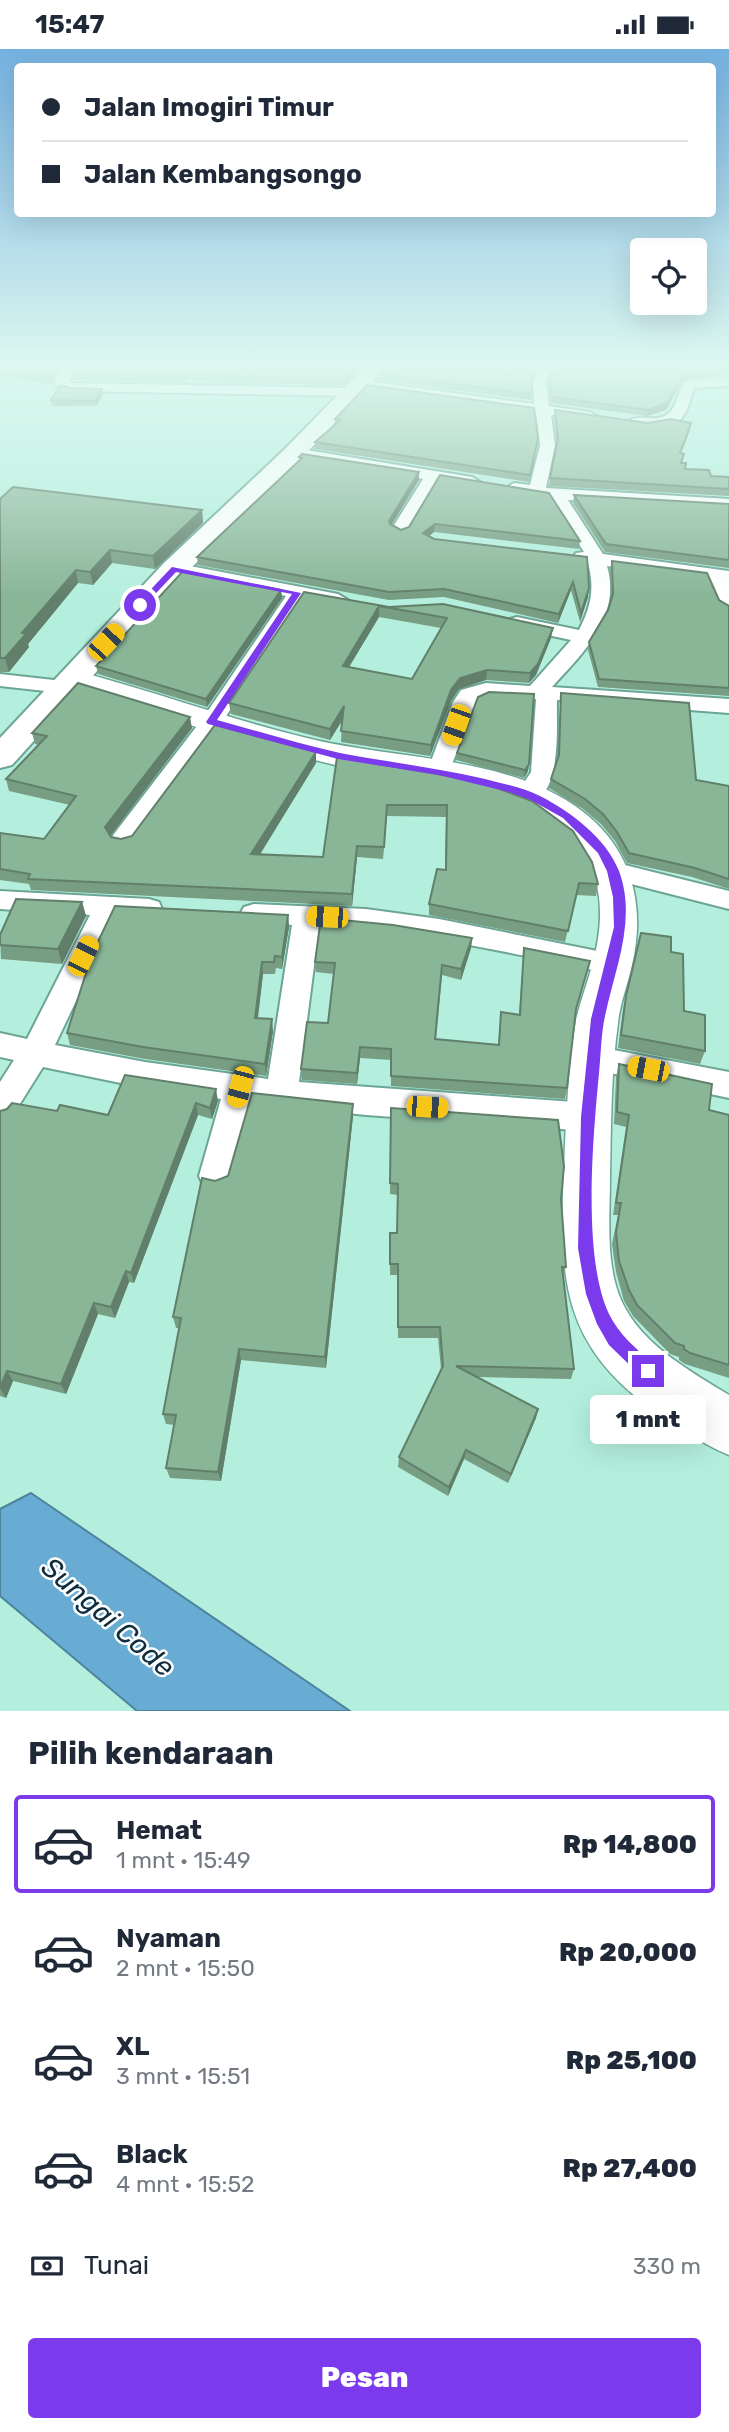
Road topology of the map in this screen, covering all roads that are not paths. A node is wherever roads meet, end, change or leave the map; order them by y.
1 (304, 443) edge
2 (547, 443) edge
3 (294, 453) junction
4 (433, 475) junction
5 (537, 492) junction
6 (556, 494) junction
7 (729, 504) edge
8 (400, 530) edge
9 (570, 555) edge
10 (597, 559) junction
11 (174, 569) junction
12 (722, 576) edge
13 (297, 593) junction
14 (362, 604) edge
15 (729, 607) edge
16 (494, 618) edge
17 (584, 637) junction
18 (0, 680) edge
19 (68, 683) junction
20 (542, 692) junction
21 (729, 706) edge
22 (211, 722) junction
23 (0, 758) edge
24 (439, 772) junction
25 (528, 795) junction
26 (123, 840) edge
27 (613, 871) junction
28 (0, 900) edge
29 (729, 900) edge
30 (107, 907) junction
31 (174, 910) edge
32 (227, 912) edge
33 (307, 916) junction
34 (612, 963) junction
35 (0, 1045) edge
36 (35, 1053) junction
37 (593, 1058) junction
38 (729, 1085) edge
39 (240, 1087) junction
40 (282, 1092) junction
41 (0, 1108) edge
42 (588, 1117) junction
43 (216, 1176) dead end
44 (729, 1427) edge

1 - 3 main road
2 - 5 street
3 - 4 street
3 - 11 main road
4 - 5 street
4 - 8 street
5 - 6 street
6 - 7 street
6 - 10 street
9 - 10 street
10 - 12 street
10 - 17 street
11 - 13 street
11 - 19 main road
12 - 15 street
13 - 14 street
13 - 22 street
16 - 17 street
17 - 20 street
18 - 19 street
19 - 22 street
19 - 23 main road
20 - 21 street
20 - 24 street
20 - 25 street
22 - 24 street
22 - 26 street
24 - 25 street
25 - 27 street
27 - 29 street
27 - 34 street
28 - 30 street
30 - 31 street
30 - 36 street
32 - 33 street
33 - 34 street
33 - 40 street
34 - 37 street
35 - 36 street
36 - 39 street
36 - 41 street
37 - 38 street
37 - 42 street
39 - 40 street
39 - 43 street
40 - 42 street
42 - 44 street

